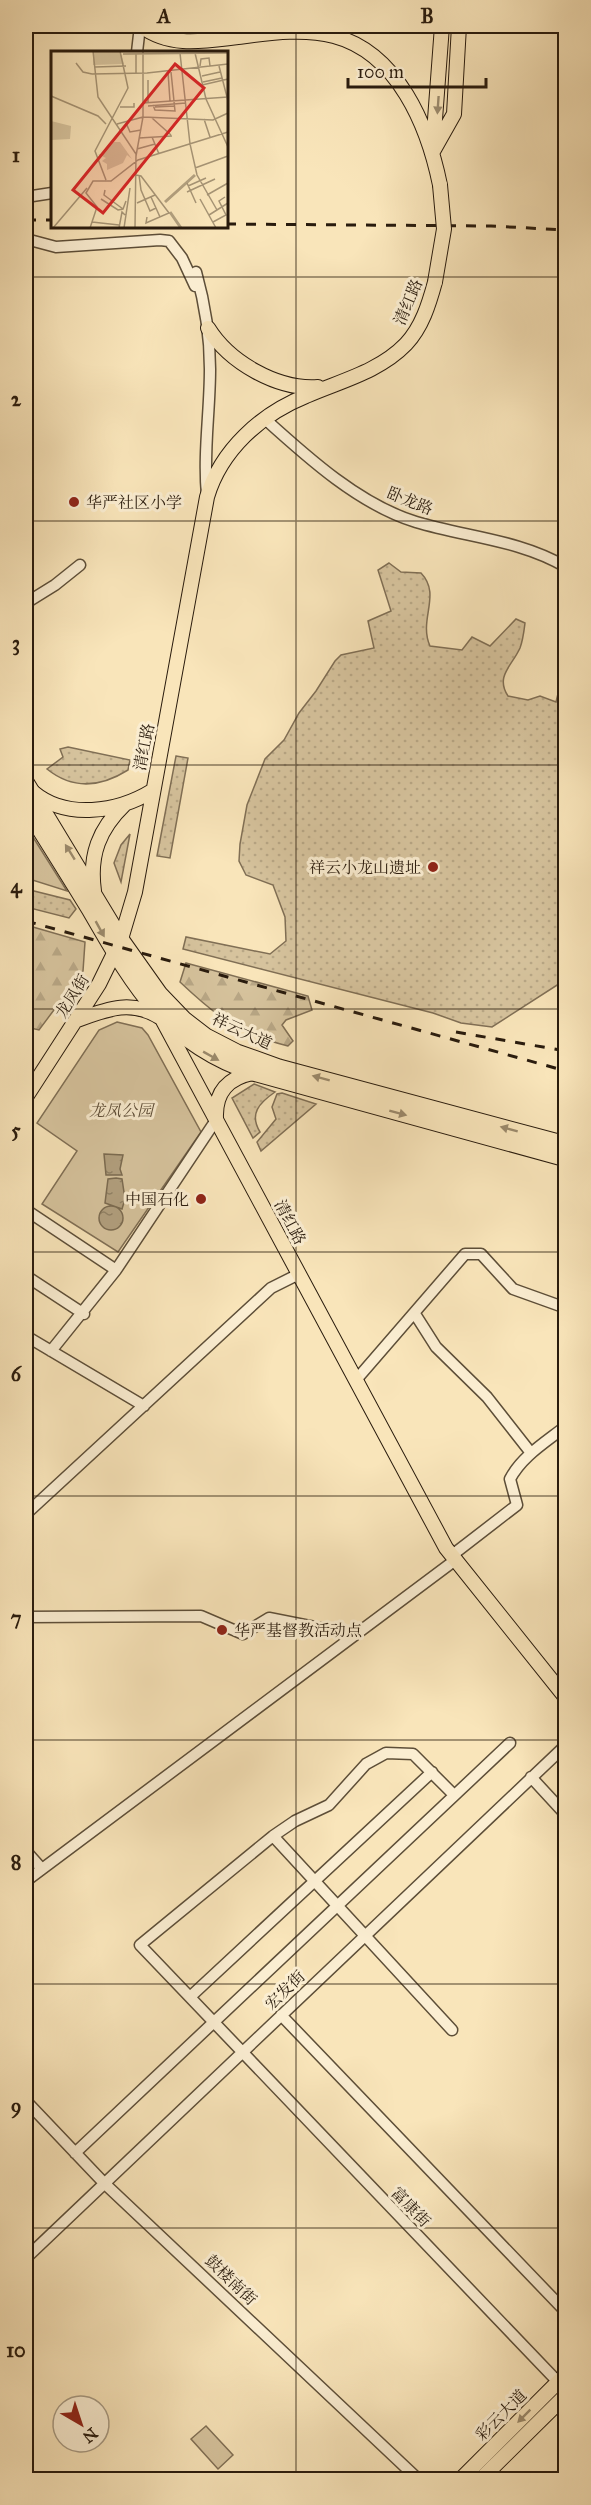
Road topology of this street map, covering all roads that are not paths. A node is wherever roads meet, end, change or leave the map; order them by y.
1 (141, 26) edge
2 (442, 26) edge
3 (459, 26) edge
4 (137, 51) edge
5 (432, 153) junction
6 (51, 193) edge
7 (26, 197) edge
8 (26, 239) edge
9 (196, 272) dead end
10 (204, 303) junction
11 (207, 328) junction
12 (340, 382) junction
13 (265, 419) junction
14 (207, 497) junction
15 (80, 565) dead end
16 (566, 567) edge
17 (26, 603) edge
18 (28, 785) edge
19 (152, 791) junction
20 (127, 802) junction
21 (26, 808) edge
22 (94, 891) junction
23 (121, 939) junction
24 (114, 955) junction
25 (162, 1019) junction
26 (77, 1020) junction
27 (253, 1073) junction
28 (26, 1097) edge
29 (216, 1120) junction
30 (566, 1144) edge
31 (566, 1158) edge
32 (26, 1210) edge
33 (116, 1270) junction
34 (298, 1274) junction
35 (26, 1276) edge
36 (566, 1308) edge
37 (84, 1314) junction
38 (415, 1314) junction
39 (26, 1336) edge
40 (51, 1351) junction
41 (356, 1380) junction
42 (144, 1406) junction
43 (566, 1426) edge
44 (531, 1453) junction
45 (26, 1514) edge
46 (453, 1558) junction
47 (26, 1617) edge
48 (355, 1635) junction
49 (566, 1698) edge
50 (510, 1743) dead end
51 (566, 1745) edge
52 (432, 1772) junction
53 (531, 1777) junction
54 (454, 1795) junction
55 (566, 1815) edge
56 (273, 1836) junction
57 (26, 1851) edge
58 (42, 1869) junction
59 (26, 1881) edge
60 (315, 1881) junction
61 (337, 1906) junction
62 (365, 1935) junction
63 (190, 1997) junction
64 (281, 2015) junction
65 (214, 2022) junction
66 (452, 2030) dead end
67 (242, 2052) junction
68 (26, 2101) edge
69 (75, 2153) junction
70 (104, 2183) junction
71 (26, 2258) edge
72 (566, 2312) edge
73 (562, 2378) edge
74 (566, 2394) edge
75 (419, 2480) edge
76 (460, 2480) edge
77 (480, 2480) edge

1 - 4 street
1 - 5 main road, 清红路
2 -> 5 main road
3 - 5 main road
5 - 12 main road, 清红路, bridge
6 - 7 street
8 - 10 street
9 - 10 street
10 - 11 street
11 - 12 main road
11 - 14 street
12 - 13 main road, 清红路
13 - 14 main road, 清红路
13 - 16 street, 卧龙路
14 - 19 main road, 清红路
15 - 17 street
18 - 20 main road
22 -> 18 highway, 祥云大道
19 - 20 main road
19 - 23 main road, 清红路
20 - 22 main road
21 -> 24 highway, 祥云大道
22 - 23 highway, 祥云大道
23 - 24 main road, 龙凤街
23 - 25 main road, 清红路
30 -> 23 highway, 祥云大道
24 - 25 highway, 祥云大道
24 - 26 main road, 龙凤街
25 - 26 main road
25 -> 27 highway, 祥云大道
25 - 29 main road, 清红路
26 - 28 main road, 龙凤街
27 - 29 main road
27 -> 31 highway, 祥云大道
29 - 33 street
29 - 34 main road, 清红路
32 - 33 street
33 - 37 street
34 - 41 main road, 清红路
34 - 42 street
35 - 37 street
36 - 38 street
37 - 40 street
38 - 41 street
38 - 44 street
39 - 40 street
40 - 42 street
41 - 46 main road, 清红路
42 - 45 street
43 - 44 street
44 - 46 street
46 - 48 street
46 - 49 main road, 清红路
47 - 48 street
48 - 58 street
50 - 54 street
51 - 53 street, 宏发街
52 - 54 street
52 - 56 street
52 - 60 street
53 - 55 street
53 - 62 street, 宏发街
54 - 61 street
56 - 60 street
56 - 63 street, 富康街
57 - 58 street
58 - 59 street
60 - 61 street
60 - 63 street
61 - 62 street
61 - 65 street
62 - 64 street, 宏发街
62 - 66 street
63 - 65 street, 富康街
64 - 67 street, 宏发街
64 - 72 street
65 - 67 street, 富康街
65 - 69 street
67 - 70 street, 宏发街
67 - 73 street, 富康街
68 - 69 street, 鼓楼南街
69 - 70 street, 鼓楼南街
70 - 71 street, 宏发街
70 - 75 street, 鼓楼南街
73 -> 76 main road, 彩云大道
74 - 77 main road, 彩云大道

